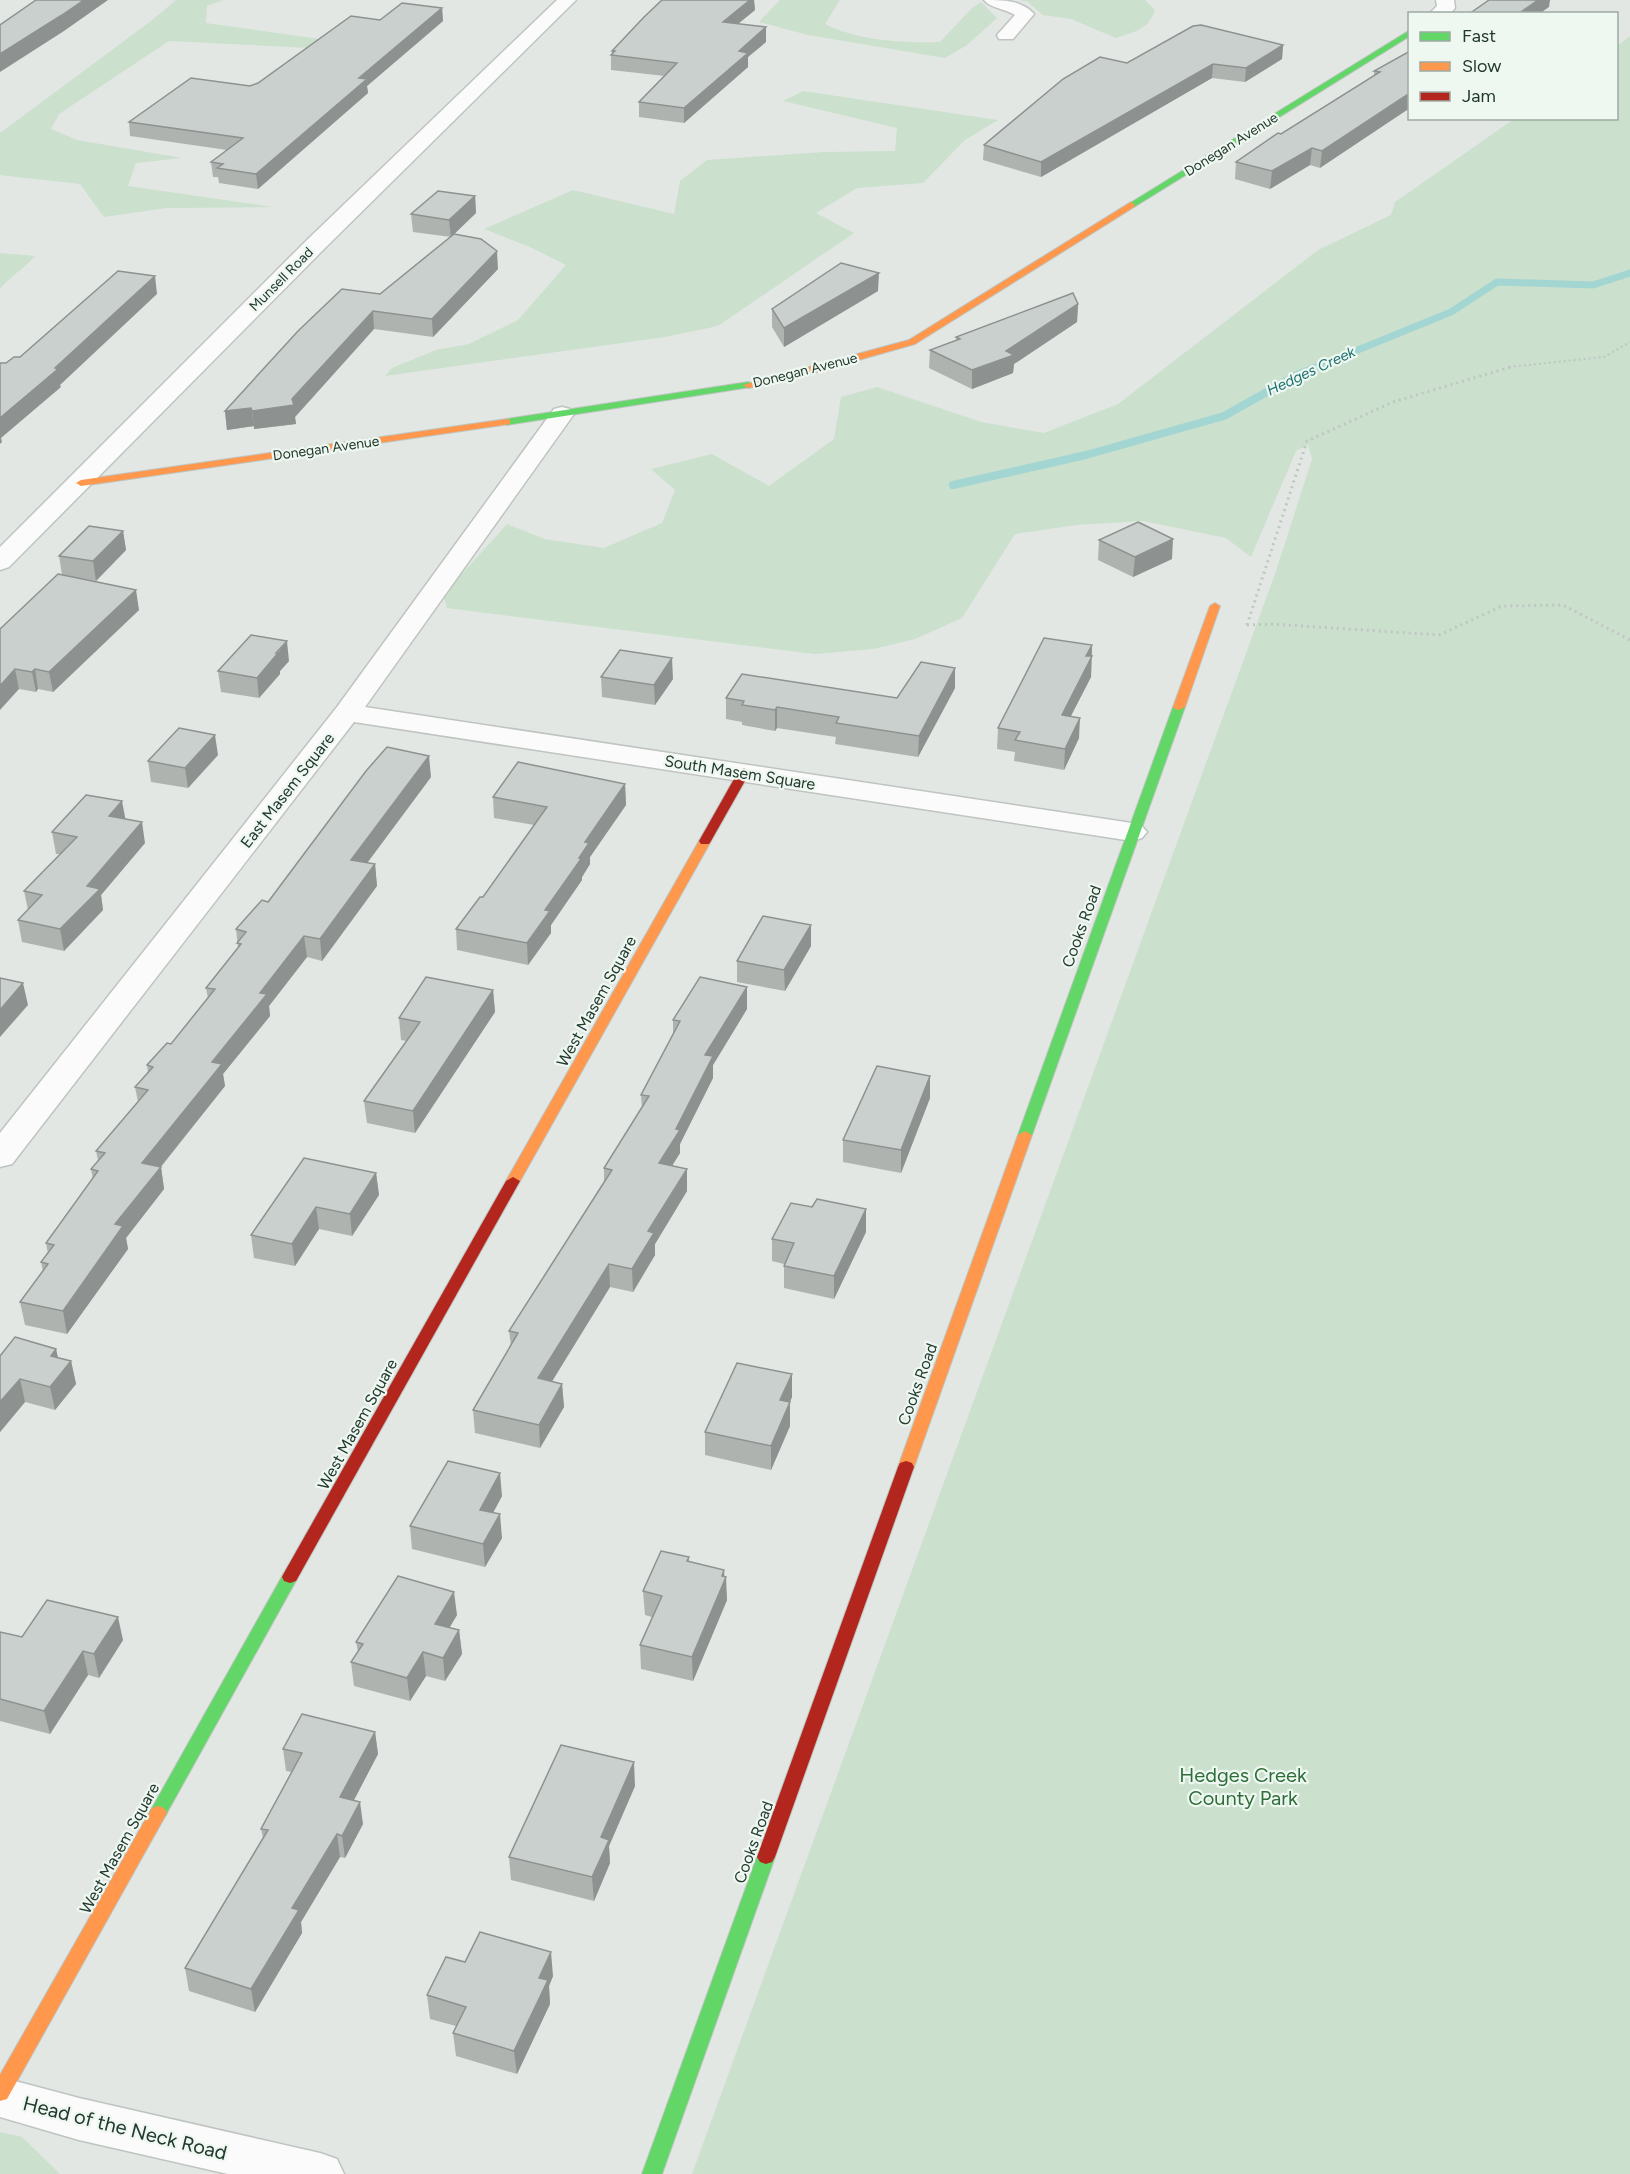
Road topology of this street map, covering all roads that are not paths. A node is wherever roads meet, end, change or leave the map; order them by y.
1 (567, 0) edge
2 (993, 0) edge
3 (1408, 33) edge
4 (1006, 35) dead end
5 (562, 414) junction
6 (81, 483) junction
7 (0, 562) edge
8 (1215, 606) dead end
9 (347, 713) junction
10 (744, 772) junction
11 (1132, 832) junction
12 (0, 1156) edge
13 (0, 2095) edge
14 (320, 2174) edge
15 (652, 2174) edge

1 - 6 street, Munsell Road
2 - 4 street
3 - 5 street, Donegan Avenue
5 - 6 street, Donegan Avenue
5 - 9 street, East Masem Square
6 - 7 street, Munsell Road
8 - 11 street, Cooks Road
9 - 10 street, South Masem Square
9 - 12 street, East Masem Square
10 - 11 street, South Masem Square
10 - 13 street, West Masem Square
11 - 15 street, Cooks Road
13 - 14 street, Head of the Neck Road

